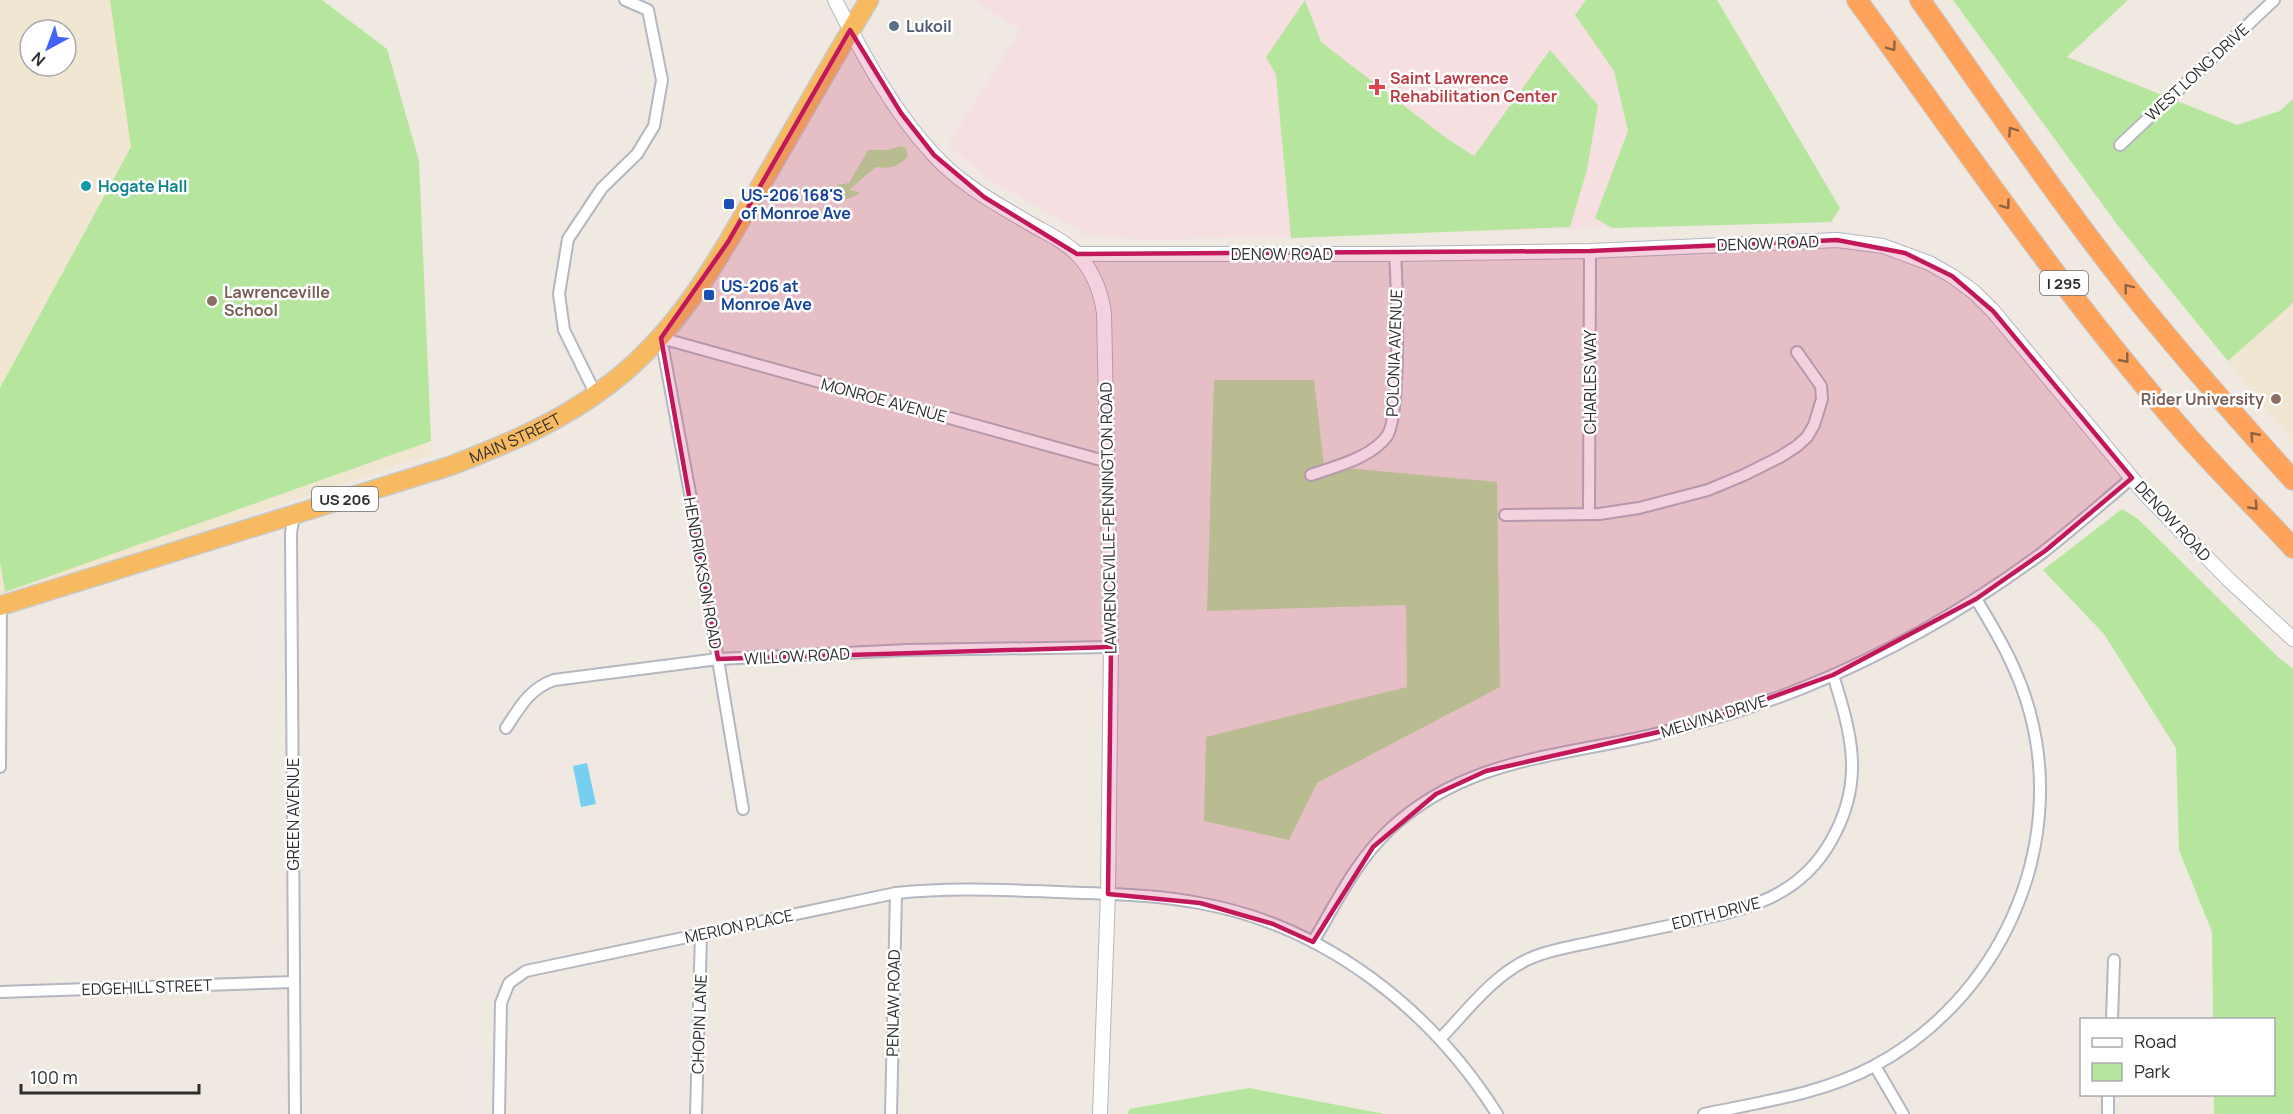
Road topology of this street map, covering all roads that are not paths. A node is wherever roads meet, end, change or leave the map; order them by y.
1 (625, 0) edge
2 (835, 0) edge
3 (864, 0) edge
4 (869, 0) edge
5 (1857, 0) edge
6 (1920, 0) edge
7 (2274, 0) edge
8 (850, 30) junction
9 (2120, 145) dead end
10 (1590, 251) junction
11 (1077, 254) junction
12 (1395, 254) junction
13 (660, 338) junction
14 (1797, 352) dead end
15 (596, 395) junction
16 (1108, 462) junction
17 (1311, 475) dead end
18 (2132, 478) junction
19 (2293, 480) edge
20 (1589, 514) junction
21 (294, 515) junction
22 (1505, 515) dead end
23 (2293, 548) edge
24 (1976, 599) junction
25 (1, 604) edge
26 (2293, 639) edge
27 (1111, 647) junction
28 (718, 659) junction
29 (1833, 675) junction
30 (506, 728) dead end
31 (0, 767) edge
32 (743, 809) dead end
33 (896, 893) junction
34 (1108, 894) junction
35 (702, 934) junction
36 (1313, 942) junction
37 (2114, 960) dead end
38 (294, 982) junction
39 (0, 992) edge
40 (2112, 1018) edge
41 (1440, 1039) junction
42 (1875, 1066) junction
43 (2109, 1096) edge
44 (1710, 1113) edge
45 (294, 1114) edge
46 (499, 1114) edge
47 (696, 1114) edge
48 (891, 1114) edge
49 (1100, 1114) edge
50 (1497, 1114) edge
51 (1903, 1114) edge
52 (2108, 1114) edge

1 - 15 street
2 - 8 street, LAWRENCEVILLE-PENNINGTON ROAD
3 - 8 highway, US 206
4 - 8 highway, US 206
5 -> 23 highway, I 295
19 -> 6 highway, I 295
7 - 9 street, WEST LONG DRIVE
8 - 11 street, LAWRENCEVILLE-PENNINGTON ROAD
8 - 13 highway, MAIN STREET / US 206
10 - 12 street, DENOW ROAD
10 - 18 street, DENOW ROAD
10 - 20 street, CHARLES WAY
11 - 12 street, DENOW ROAD
11 - 16 street, LAWRENCEVILLE-PENNINGTON ROAD
12 - 17 street, POLONIA AVENUE
13 - 15 highway, MAIN STREET / US 206
13 - 16 street, MONROE AVENUE
13 - 28 street, HENDRICKSON ROAD
14 - 20 street
15 - 21 highway, MAIN STREET / US 206
16 - 27 street, LAWRENCEVILLE-PENNINGTON ROAD
18 - 24 street, MELVINA DRIVE
18 - 26 street, DENOW ROAD
20 - 22 street
21 - 25 highway, MAIN STREET / US 206
21 - 38 street, GREEN AVENUE
24 - 29 street, MELVINA DRIVE
24 - 42 street
25 - 31 street
27 - 28 street, WILLOW ROAD
27 - 34 street, LAWRENCEVILLE-PENNINGTON ROAD
28 - 30 street, WILLOW ROAD
28 - 32 street, HENDRICKSON ROAD
29 - 36 street, MELVINA DRIVE
29 - 41 street, EDITH DRIVE
33 - 34 street, MERION PLACE
33 - 35 street, MERION PLACE
33 - 48 street, PENLAW ROAD
34 - 36 street, MERION PLACE
34 - 49 street, LAWRENCEVILLE-PENNINGTON ROAD
35 - 46 street, MERION PLACE
35 - 47 street, CHOPIN LANE
36 - 41 street, MERION PLACE
37 - 40 street
38 - 39 street, EDGEHILL STREET
38 - 45 street, GREEN AVENUE
41 - 50 street, MERION PLACE
42 - 44 street
42 - 51 street
43 - 52 street

